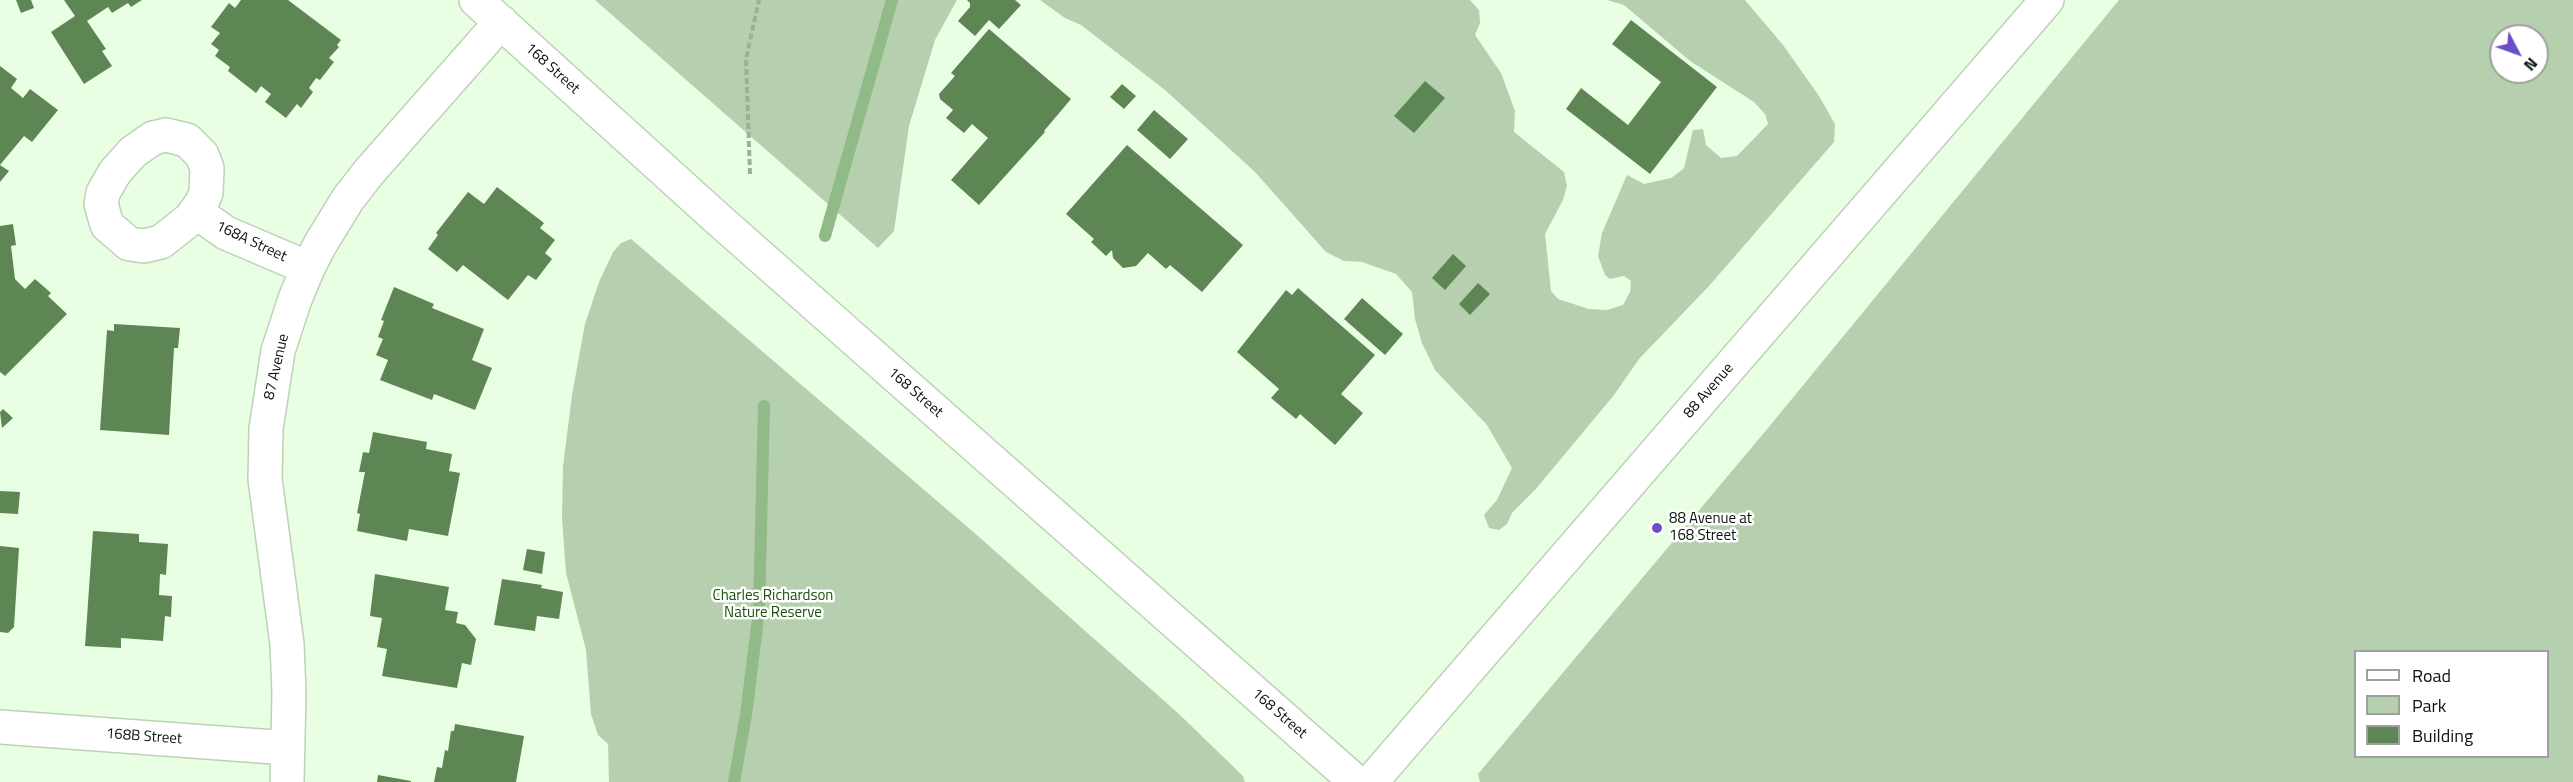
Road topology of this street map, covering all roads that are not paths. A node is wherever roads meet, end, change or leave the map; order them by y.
1 (476, 0) edge
2 (2047, 0) edge
3 (501, 22) junction
4 (196, 212) dead end
5 (308, 268) junction
6 (0, 728) edge
7 (288, 748) junction
8 (286, 782) edge
9 (1356, 782) edge
10 (1371, 782) edge

1 - 3 main road, 168 Street
2 - 10 main road, 88 Avenue
3 - 5 main road, 87 Avenue
3 - 9 main road, 168 Street
4 - 5 main road, 168A Street
5 - 7 main road, 87 Avenue
6 - 7 main road, 168B Street
7 - 8 main road, 87 Avenue

